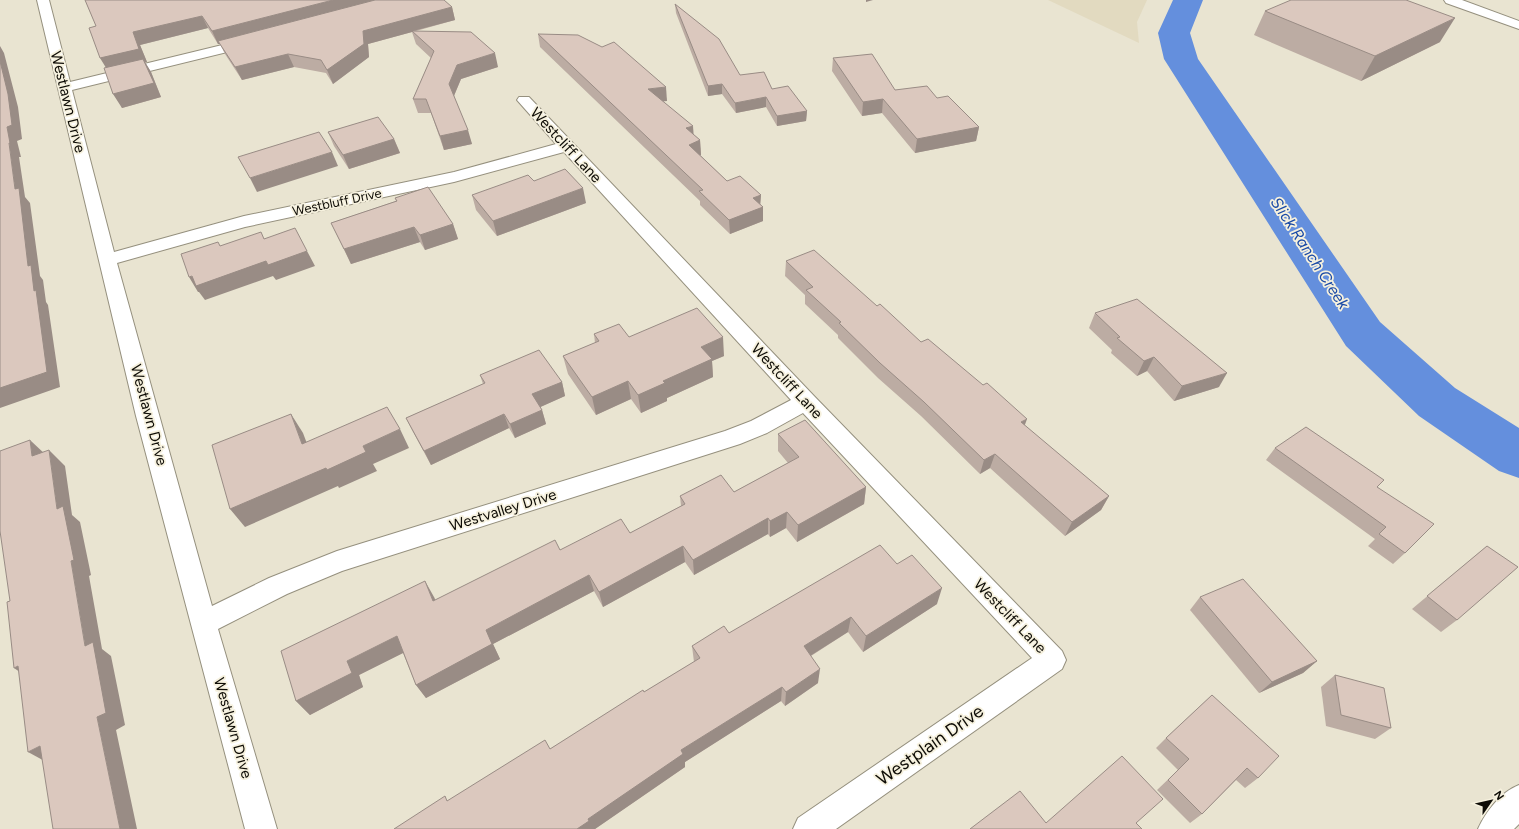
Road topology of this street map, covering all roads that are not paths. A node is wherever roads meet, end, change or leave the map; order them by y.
1 (43, 0) edge
2 (1450, 0) edge
3 (1517, 22) edge
4 (262, 39) edge
5 (64, 88) junction
6 (524, 100) dead end
7 (567, 146) junction
8 (108, 260) junction
9 (806, 402) junction
10 (203, 623) junction
11 (1052, 660) joint
12 (1519, 800) edge
13 (262, 829) edge
14 (809, 829) edge
15 (1494, 829) edge

1 - 5 street, Westlawn Drive
2 - 3 street
4 - 5 street
5 - 8 street, Westlawn Drive
6 - 7 street, Westcliff Lane
7 - 8 street, Westbluff Drive
7 - 9 street, Westcliff Lane
8 - 10 street, Westlawn Drive
9 - 10 street, Westvalley Drive
9 - 11 street, Westcliff Lane
10 - 13 street, Westlawn Drive
11 - 14 street, Westplain Drive
12 - 15 street

